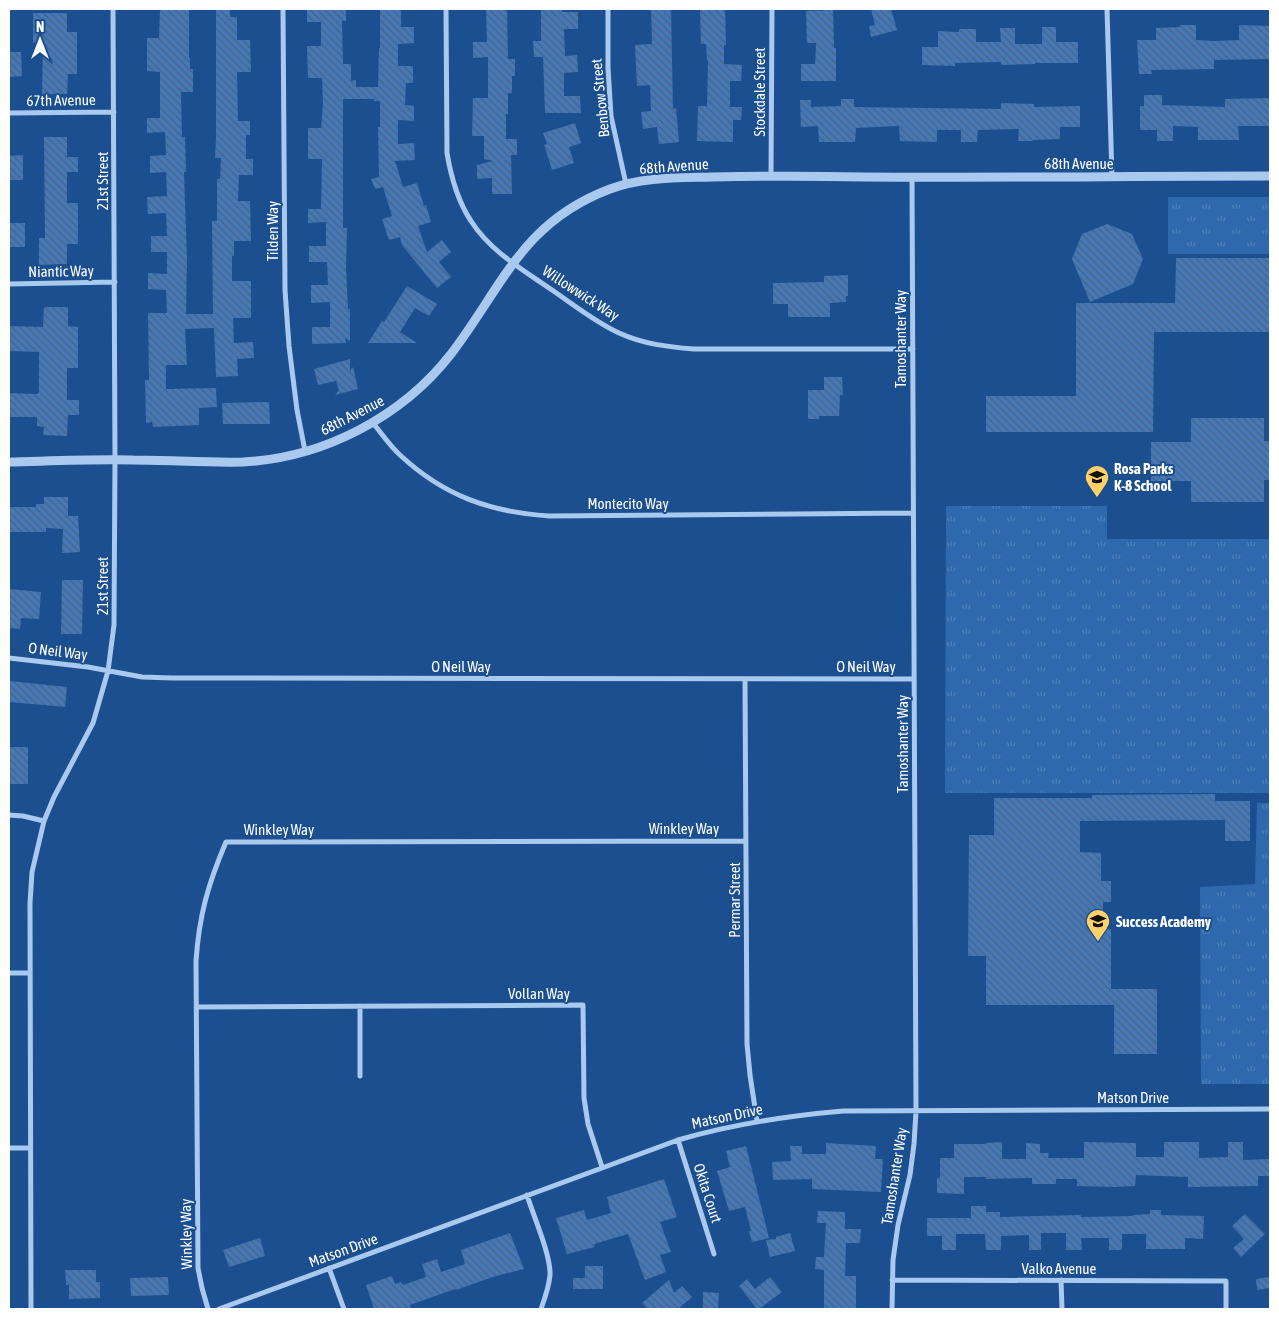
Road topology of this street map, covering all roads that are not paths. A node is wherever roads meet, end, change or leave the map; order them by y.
1 (113, 9) edge
2 (284, 9) edge
3 (446, 9) edge
4 (608, 9) edge
5 (772, 9) edge
6 (1107, 9) edge
7 (114, 112) junction
8 (9, 114) edge
9 (772, 176) junction
10 (1270, 176) edge
11 (912, 177) junction
12 (1112, 177) junction
13 (626, 184) junction
14 (513, 262) junction
15 (114, 282) junction
16 (9, 284) edge
17 (912, 349) junction
18 (373, 423) junction
19 (305, 451) junction
20 (116, 459) junction
21 (9, 462) edge
22 (914, 513) junction
23 (9, 658) edge
24 (108, 670) junction
25 (745, 679) junction
26 (914, 679) junction
27 (9, 814) edge
28 (44, 821) junction
29 (746, 841) junction
30 (9, 973) edge
31 (30, 973) junction
32 (360, 1006) junction
33 (196, 1007) junction
34 (360, 1076) dead end
35 (1270, 1109) edge
36 (916, 1111) junction
37 (757, 1121) junction
38 (678, 1140) junction
39 (9, 1148) edge
40 (30, 1148) junction
41 (602, 1167) junction
42 (527, 1195) junction
43 (714, 1254) dead end
44 (329, 1268) junction
45 (892, 1280) junction
46 (1061, 1280) junction
47 (31, 1309) edge
48 (208, 1309) edge
49 (219, 1309) edge
50 (344, 1309) edge
51 (541, 1309) edge
52 (892, 1309) edge
53 (1062, 1309) edge
54 (1226, 1309) edge

1 - 7 street, 21st Street
2 - 19 street, Tilden Way
3 - 14 street, Willowwick Way
4 - 13 street, Benbow Street
5 - 9 street, Stockdale Street
6 - 12 street
7 - 8 street, 67th Avenue
7 - 15 street, 21st Street
9 - 11 street, 68th Avenue
9 - 13 street, 68th Avenue
10 - 12 street, 68th Avenue
11 - 12 street, 68th Avenue
11 - 17 street, Tamoshanter Way
13 - 14 street, 68th Avenue
14 - 17 street, Willowwick Way
14 - 18 street, 68th Avenue
15 - 16 street, Niantic Way
15 - 20 street, 21st Street
17 - 22 street, Tamoshanter Way
18 - 19 street, 68th Avenue
18 - 22 street, Montecito Way
19 - 20 street, 68th Avenue
20 - 21 street, 68th Avenue
20 - 24 street, 21st Street
22 - 26 street, Tamoshanter Way
23 - 24 street, O Neil Way
24 - 25 street, O Neil Way
24 - 28 street, 21st Street
25 - 26 street, O Neil Way
25 - 29 street, Permar Street
26 - 36 street, Tamoshanter Way
27 - 28 street
28 - 31 street, 21st Street
29 - 33 street, Winkley Way
29 - 37 street, Permar Street
30 - 31 street
31 - 40 street, 21st Street
32 - 33 street, Vollan Way
32 - 34 street
32 - 41 street, Vollan Way
33 - 48 street, Winkley Way
35 - 36 street, Matson Drive
36 - 37 street, Matson Drive
36 - 45 street, Tamoshanter Way
37 - 38 street, Matson Drive
38 - 41 street, Matson Drive
38 - 43 street, Okita Court
39 - 40 street
40 - 47 street, 21st Street
41 - 42 street, Matson Drive
42 - 44 street, Matson Drive
42 - 51 street
44 - 49 street, Matson Drive
44 - 50 street
45 - 46 street, Valko Avenue
45 - 52 street, Tamoshanter Way
46 - 53 street
46 - 54 street, Valko Avenue

